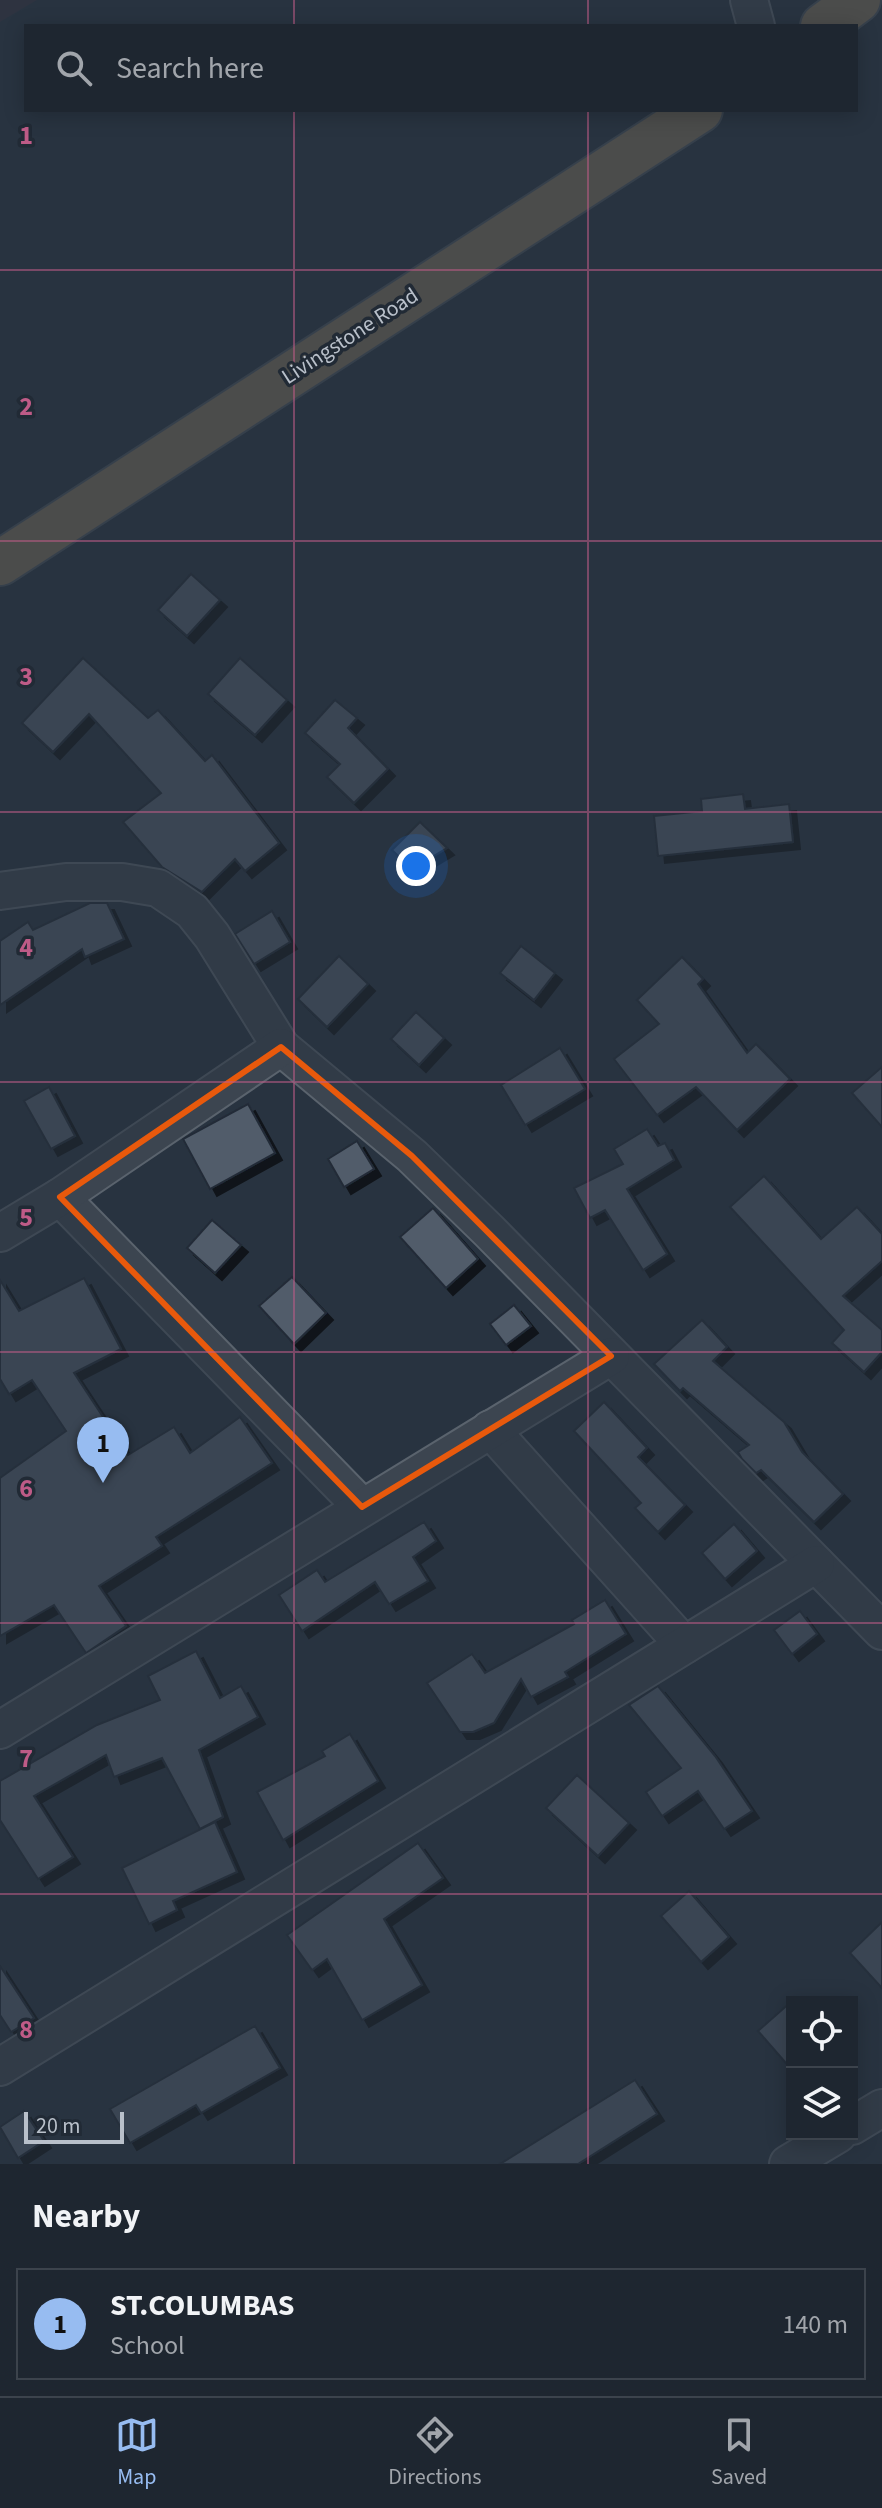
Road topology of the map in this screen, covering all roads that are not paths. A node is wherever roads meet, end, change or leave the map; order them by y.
1 (749, 0) edge
2 (858, 0) edge
3 (755, 24) edge
4 (826, 24) edge
5 (697, 112) edge
6 (0, 563) edge
7 (0, 891) edge
8 (281, 1047) junction
9 (60, 1197) junction
10 (0, 1233) edge
11 (611, 1356) junction
12 (490, 1429) junction
13 (362, 1507) junction
14 (816, 1564) junction
15 (882, 1631) edge
16 (684, 1645) junction
17 (0, 1730) edge
18 (0, 2067) edge
19 (882, 2108) edge
20 (858, 2122) edge
21 (828, 2140) edge
22 (788, 2164) edge

1 - 3 street
2 - 4 highway
5 - 6 highway, Livingstone Road
7 - 8 street
8 - 9 street
8 - 11 street
9 - 10 street
9 - 13 street
11 - 12 street
11 - 14 street
12 - 13 street
12 - 16 street
13 - 17 street
14 - 15 street
14 - 16 street
16 - 18 street
19 - 20 street
21 - 22 street

